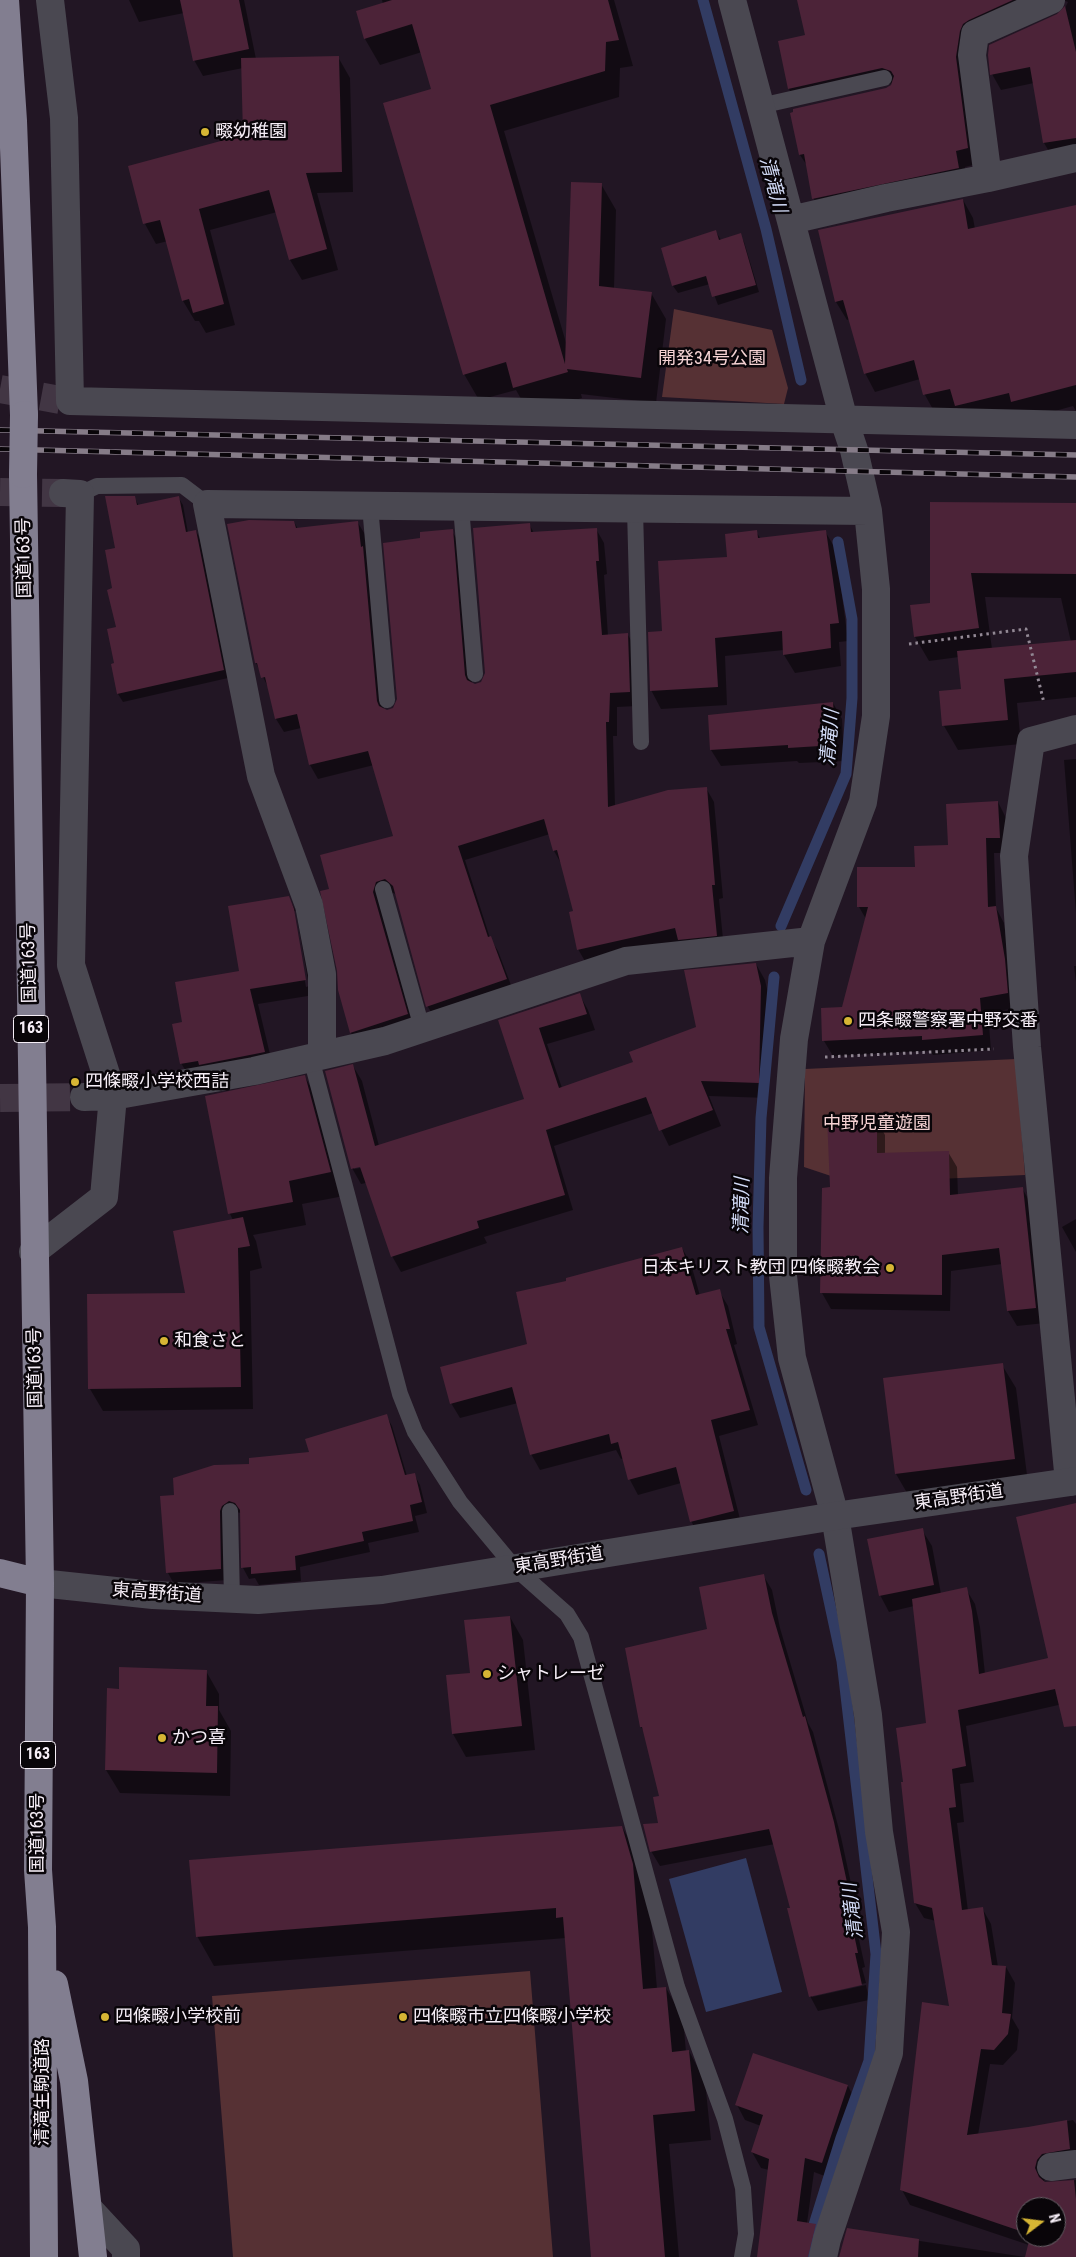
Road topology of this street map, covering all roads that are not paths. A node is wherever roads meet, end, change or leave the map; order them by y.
1 (5, 0) edge
2 (50, 0) edge
3 (732, 0) edge
4 (1052, 0) edge
5 (884, 78) dead end
6 (760, 106) junction
7 (1076, 158) edge
8 (988, 178) junction
9 (791, 220) junction
10 (844, 420) junction
11 (1076, 425) edge
12 (71, 494) joint
13 (207, 504) junction
14 (370, 506) junction
15 (460, 507) junction
16 (636, 509) junction
17 (868, 511) junction
18 (475, 674) dead end
19 (387, 700) dead end
20 (1076, 728) edge
21 (641, 742) dead end
22 (383, 888) dead end
23 (811, 942) junction
24 (422, 1028) junction
25 (317, 1056) junction
26 (84, 1096) tunnel mouth
27 (113, 1096) junction
28 (33, 1252) junction
29 (1072, 1482) edge
30 (230, 1511) dead end
31 (835, 1516) junction
32 (515, 1568) junction
33 (0, 1573) edge
34 (40, 1583) junction
35 (232, 1599) junction
36 (42, 1926) junction
37 (88, 2208) junction
38 (44, 2257) edge
39 (93, 2257) edge
40 (126, 2257) edge
41 (742, 2257) edge
42 (823, 2257) edge

1 - 28 highway, 国道163号 / 163, bridge
2 - 10 street
3 - 6 street
4 - 8 street
5 - 6 lane
6 - 9 street
7 - 8 street
8 - 9 street
9 - 10 street
10 - 11 street
10 - 17 street
12 - 13 lane
12 - 27 street
13 - 14 street
13 - 25 street
14 - 15 street
14 - 19 lane
15 - 16 street
15 - 18 lane
16 - 17 street
16 - 21 lane
17 - 23 street
20 - 29 street
22 - 24 lane
23 - 24 street
23 - 31 street
24 - 25 street
25 - 27 street
25 - 32 lane
26 - 27 street
27 - 28 street
28 - 34 highway, 国道163号 / 163
29 - 31 street, 東高野街道
30 - 35 lane
31 - 32 street, 東高野街道
31 - 42 street
32 - 35 street, 東高野街道
32 - 41 lane
33 - 34 highway
34 - 35 street, 東高野街道
34 - 36 highway, 国道163号 / 163
36 - 37 highway
36 - 38 highway, 清滝生駒道路 / 163
37 - 39 highway
37 - 40 street

